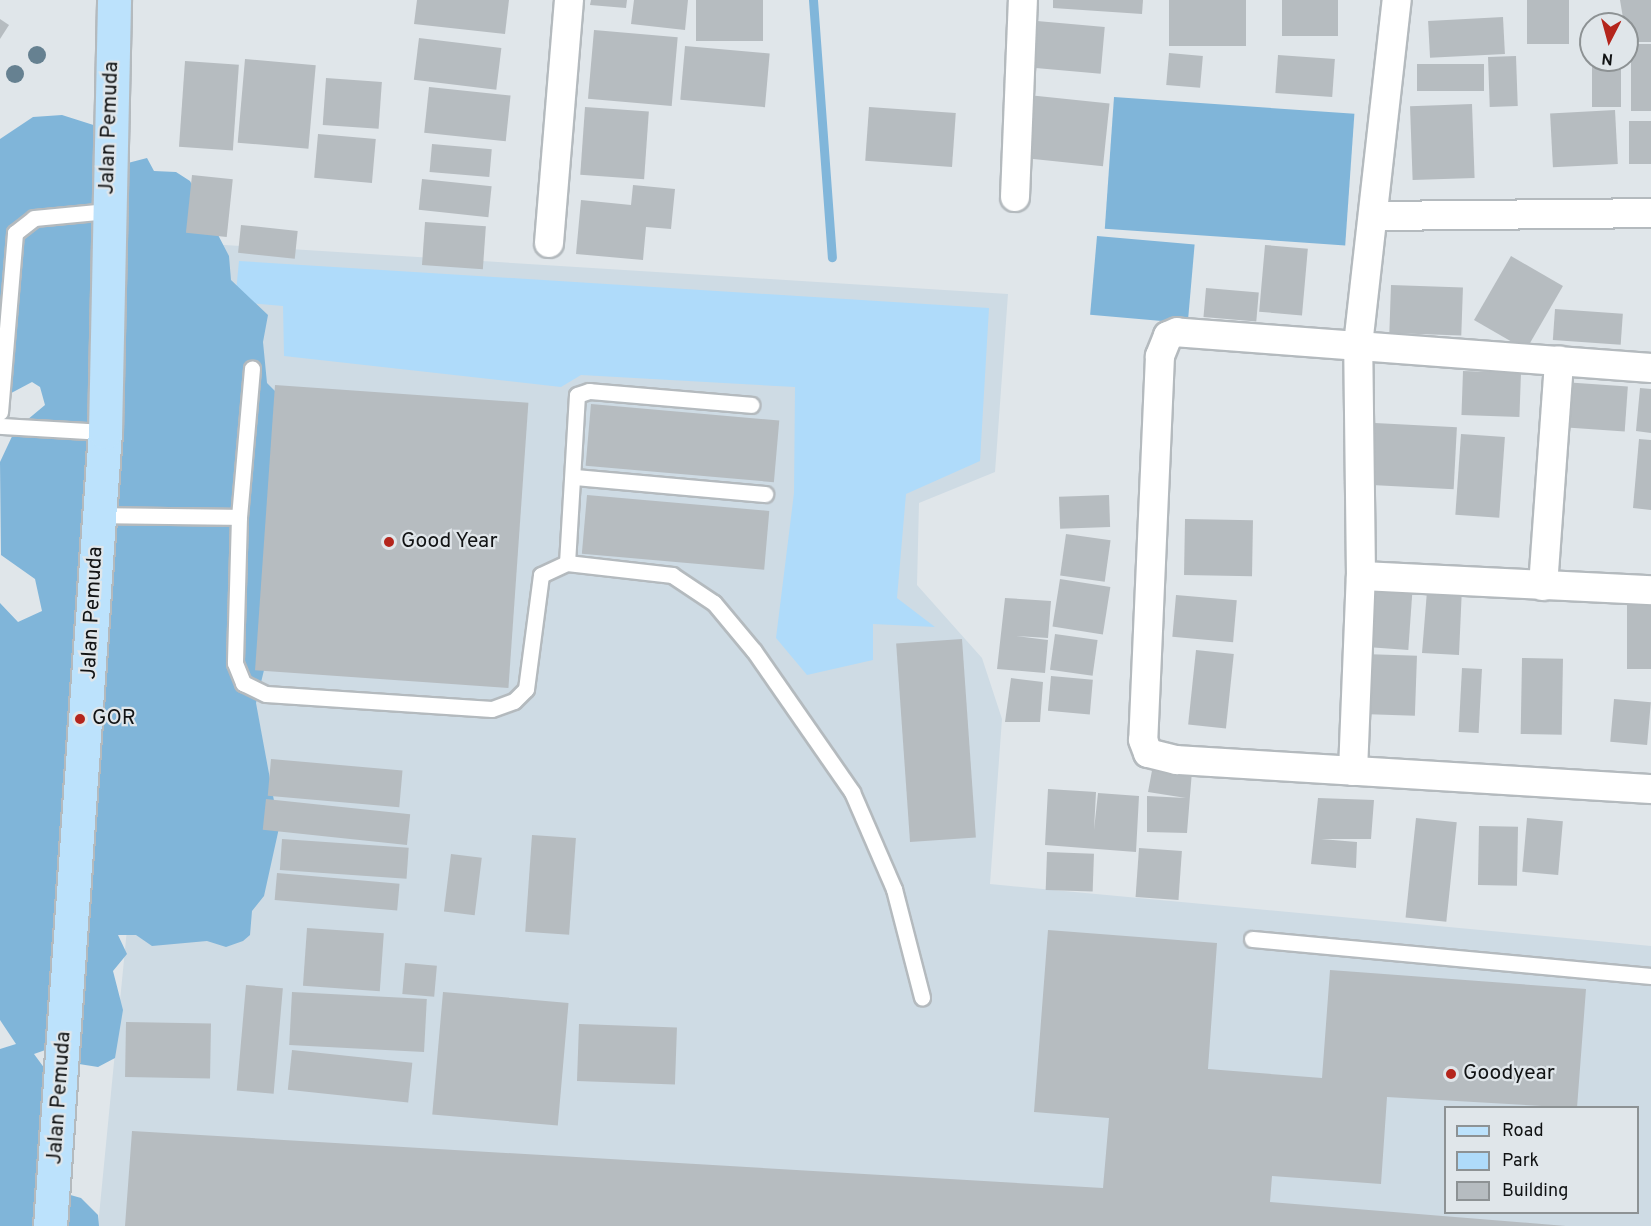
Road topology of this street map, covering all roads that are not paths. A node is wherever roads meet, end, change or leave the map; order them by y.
1 (114, 0) edge
2 (569, 0) edge
3 (1023, 0) edge
4 (1397, 0) edge
5 (1015, 197) dead end
6 (108, 211) junction
7 (1651, 213) edge
8 (1375, 216) junction
9 (549, 243) dead end
10 (1358, 345) junction
11 (1559, 361) junction
12 (1651, 368) edge
13 (252, 369) dead end
14 (751, 405) dead end
15 (0, 412) edge
16 (0, 426) edge
17 (105, 432) junction
18 (574, 477) junction
19 (765, 494) dead end
20 (98, 515) junction
21 (239, 517) junction
22 (567, 563) junction
23 (1361, 576) junction
24 (1543, 586) junction
25 (1651, 590) edge
26 (1353, 771) junction
27 (1651, 789) edge
28 (1252, 939) dead end
29 (1651, 976) edge
30 (922, 997) dead end
31 (50, 1226) edge

1 - 6 main road, Jalan Pemuda
2 - 9 street
3 - 5 street
4 - 8 street
6 - 15 lane
6 - 17 main road, Jalan Pemuda
7 - 8 street
8 - 10 street
10 - 11 street
10 - 23 street
10 - 26 street
11 - 12 street
11 - 24 street
13 - 21 lane
14 - 18 lane
16 - 17 lane
17 - 20 main road, Jalan Pemuda
18 - 19 lane
18 - 22 lane
20 - 21 lane
20 - 31 main road, Jalan Pemuda
21 - 22 lane
22 - 30 lane
23 - 24 street
23 - 26 street
24 - 25 street
26 - 27 street
28 - 29 lane

